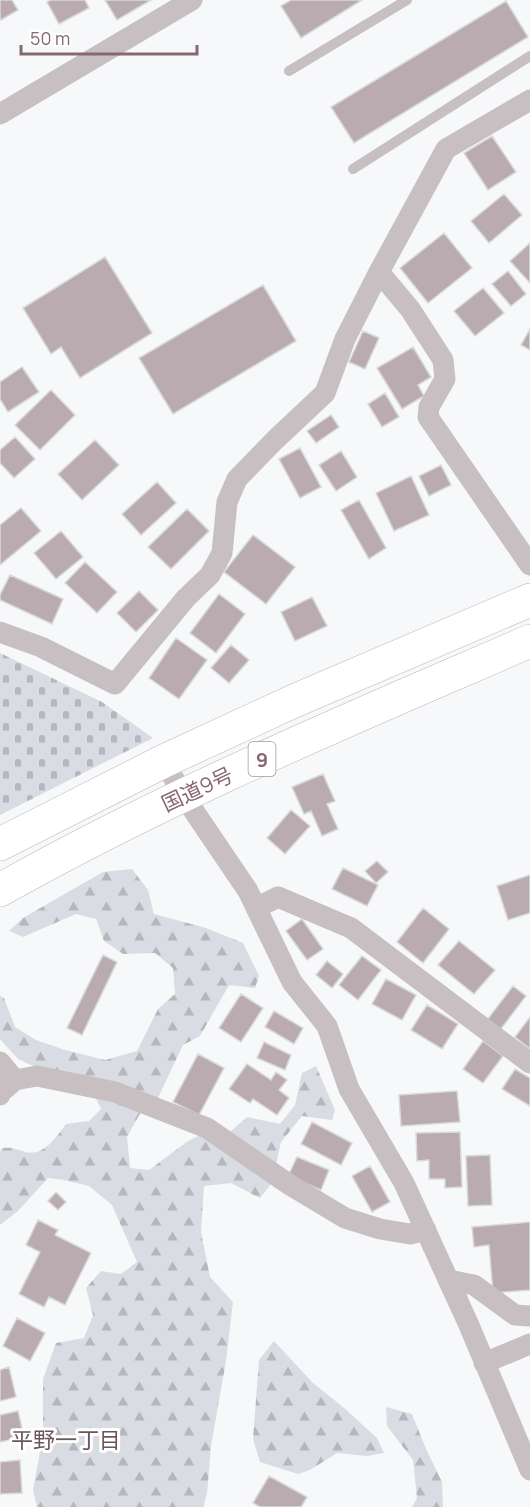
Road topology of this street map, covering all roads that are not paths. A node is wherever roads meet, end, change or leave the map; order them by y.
1 (192, 0) edge
2 (407, 0) edge
3 (530, 56) edge
4 (290, 71) dead end
5 (530, 100) edge
6 (0, 114) edge
7 (353, 169) dead end
8 (379, 272) junction
9 (530, 565) edge
10 (530, 600) edge
11 (0, 632) edge
12 (530, 641) edge
13 (164, 761) junction
14 (183, 795) junction
15 (0, 844) edge
16 (0, 890) edge
17 (256, 908) junction
18 (0, 1062) edge
19 (530, 1063) edge
20 (15, 1080) junction
21 (0, 1095) edge
22 (426, 1230) junction
23 (448, 1280) junction
24 (530, 1317) edge
25 (530, 1344) edge
26 (484, 1363) junction
27 (530, 1470) edge

1 - 6 street
2 - 4 lane
3 - 7 lane
5 - 8 street
8 - 9 street
8 - 11 street
10 - 13 highway, 国道9号 / 9
12 - 14 highway, 国道9号 / 9
13 - 14 street
13 - 15 highway, 国道9号 / 9
14 - 16 highway, 国道9号 / 9
14 - 17 street
17 - 19 street
17 - 22 street
18 - 20 street
20 - 21 street
20 - 22 street
22 - 23 street
23 - 24 street
23 - 26 street
25 - 26 street
26 - 27 street

